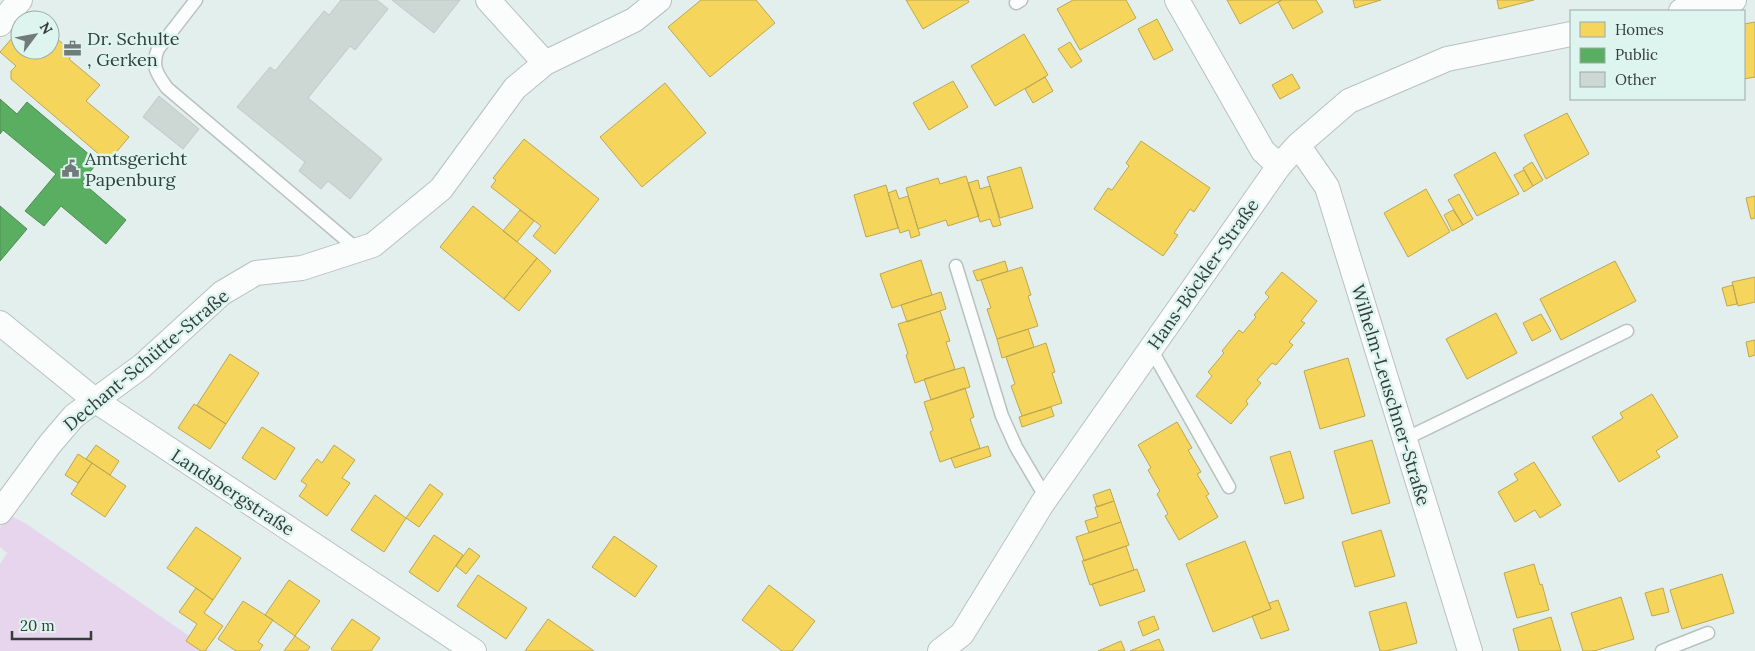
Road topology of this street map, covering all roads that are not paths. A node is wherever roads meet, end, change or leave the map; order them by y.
1 (20, 0) edge
2 (196, 0) edge
3 (488, 0) edge
4 (659, 0) edge
5 (1177, 0) edge
6 (1734, 0) edge
7 (1686, 10) edge
8 (0, 24) edge
9 (1570, 34) edge
10 (545, 63) junction
11 (1298, 145) junction
12 (1279, 166) junction
13 (358, 250) junction
14 (956, 266) dead end
15 (0, 323) edge
16 (1627, 331) dead end
17 (1151, 349) junction
18 (96, 401) junction
19 (1405, 439) junction
20 (1229, 487) dead end
21 (1046, 498) junction
22 (0, 512) edge
23 (1708, 633) dead end
24 (966, 643) edge
25 (474, 651) edge
26 (940, 651) edge
27 (1470, 651) edge
28 (1662, 651) edge

1 - 8 street
2 - 13 lane
3 - 10 street
4 - 10 street, Dechant-Schütte-Straße
5 - 12 street
6 - 7 street
9 - 11 street, Hans-Böckler-Straße
10 - 13 street, Dechant-Schütte-Straße
11 - 12 street, Hans-Böckler-Straße
11 - 19 street, Wilhelm-Leuschner-Straße
12 - 17 street, Hans-Böckler-Straße
13 - 18 street, Dechant-Schütte-Straße
14 - 21 lane
15 - 18 street, Landsbergstraße
16 - 19 lane
17 - 20 lane
17 - 21 street, Hans-Böckler-Straße
18 - 22 street, Dechant-Schütte-Straße
18 - 25 street, Landsbergstraße
19 - 27 street, Wilhelm-Leuschner-Straße
21 - 24 street, Hans-Böckler-Straße
23 - 28 lane
24 - 26 street, Hans-Böckler-Straße

